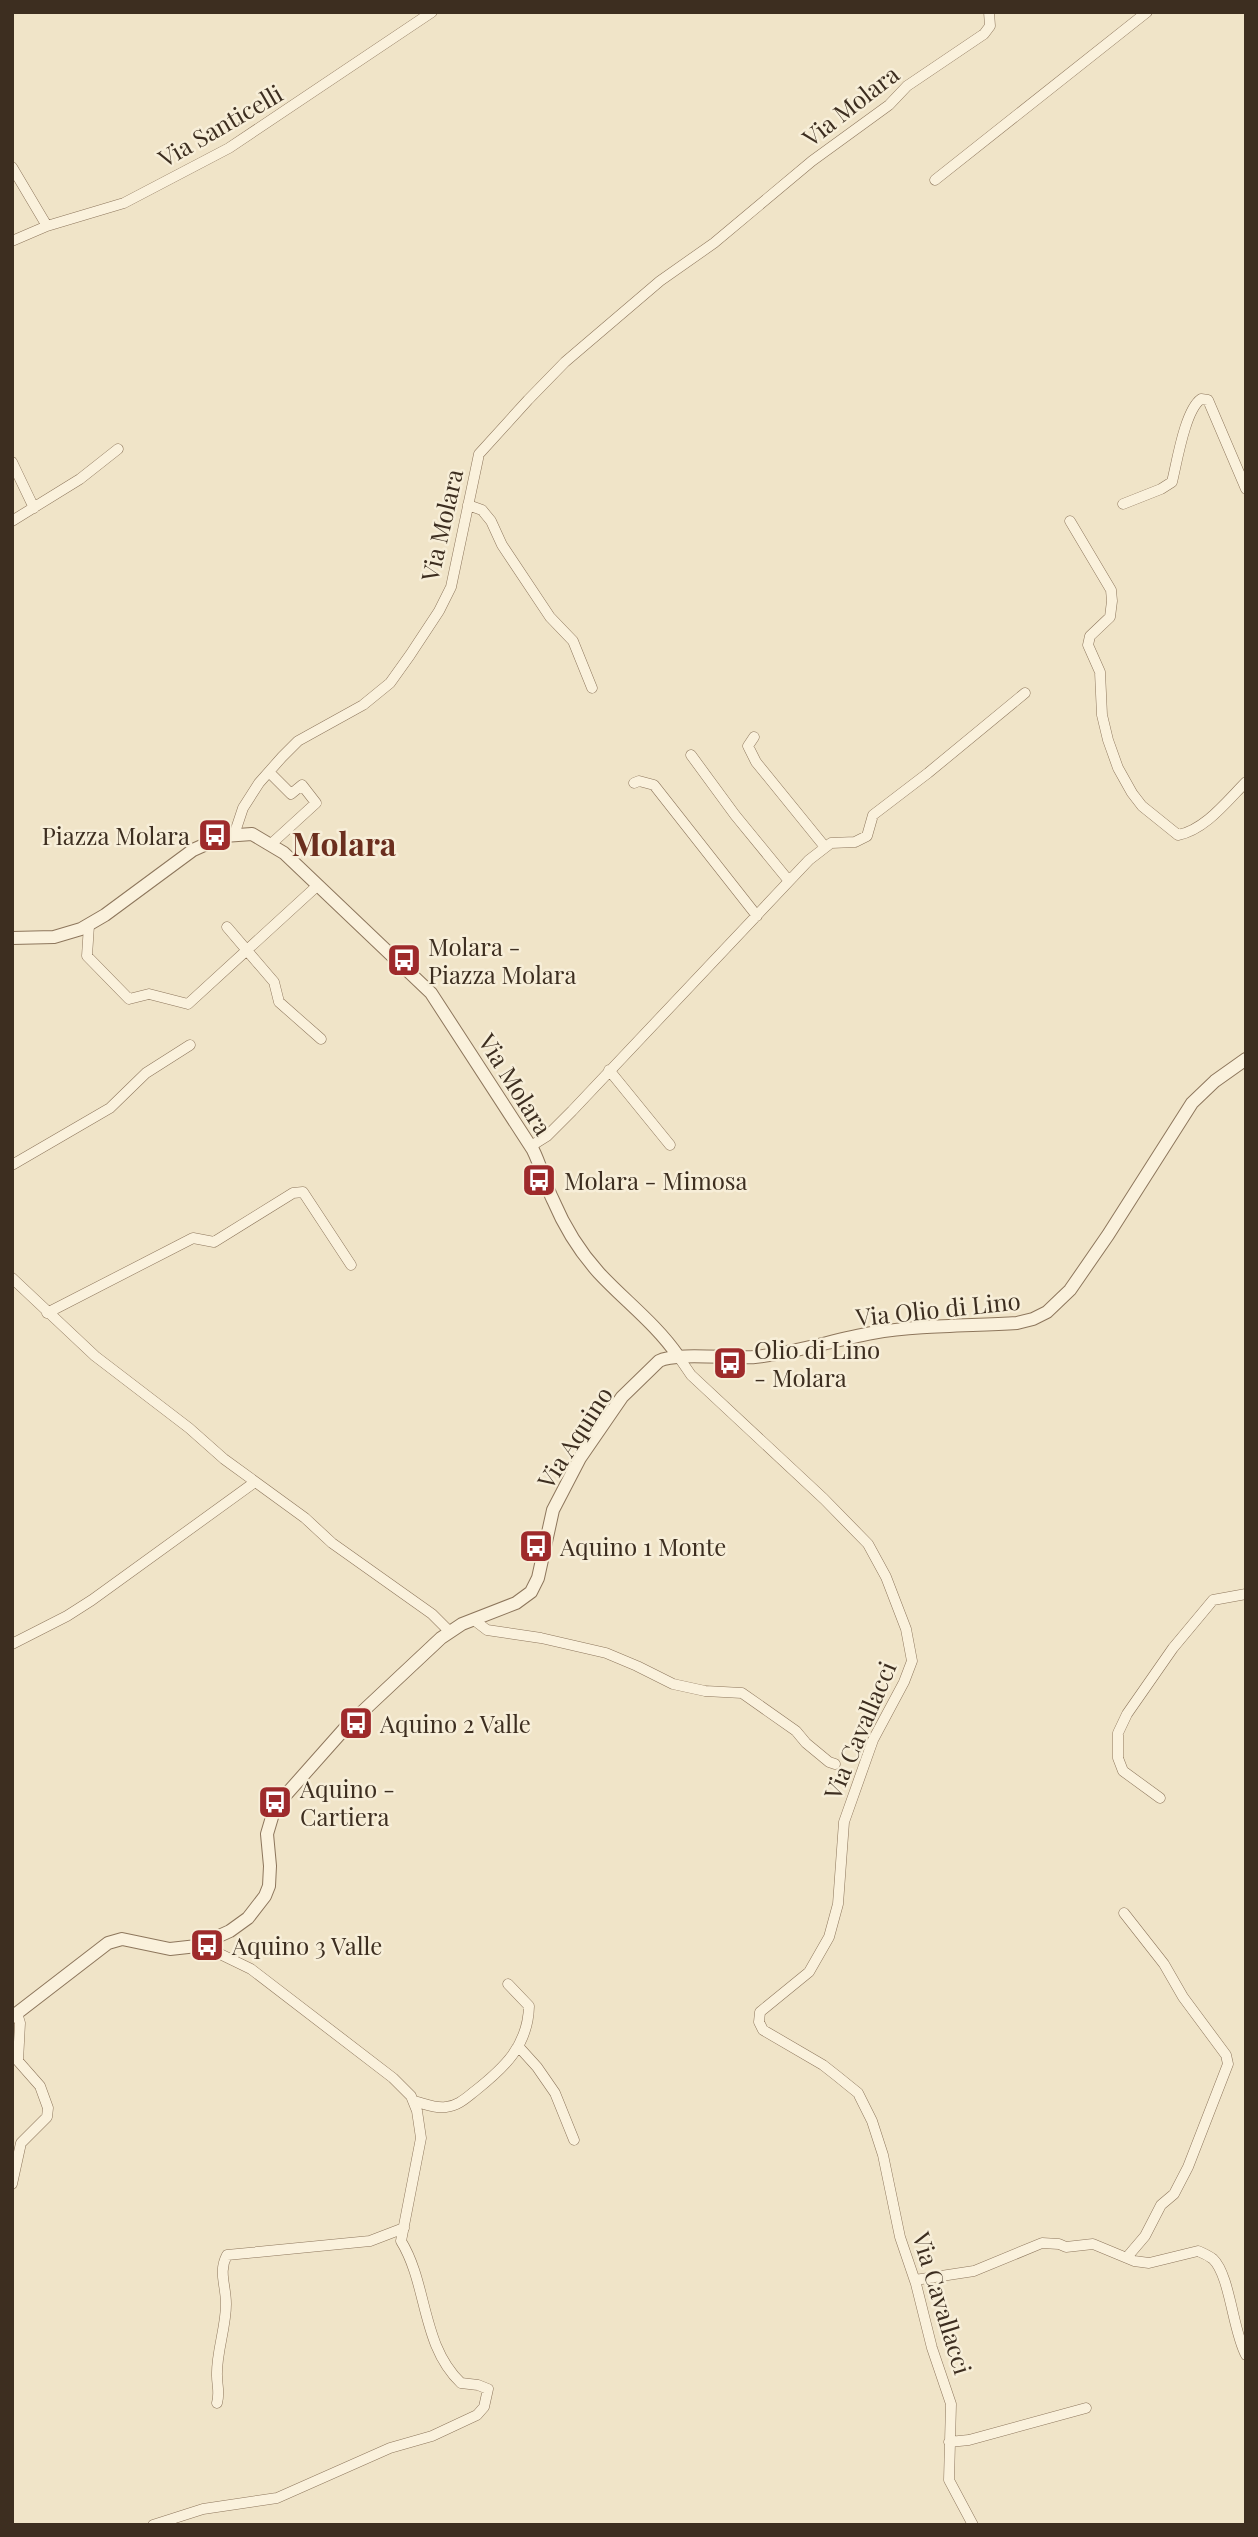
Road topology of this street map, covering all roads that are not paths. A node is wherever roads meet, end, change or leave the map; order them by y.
1 (432, 12) edge
2 (989, 12) edge
3 (1147, 12) edge
4 (12, 167) edge
5 (935, 180) dead end
6 (47, 226) junction
7 (12, 241) edge
8 (118, 449) dead end
9 (12, 462) edge
10 (1246, 489) edge
11 (1124, 504) dead end
12 (468, 505) junction
13 (34, 508) junction
14 (12, 520) edge
15 (1070, 521) dead end
16 (592, 688) dead end
17 (1025, 693) dead end
18 (754, 737) dead end
19 (691, 755) dead end
20 (269, 772) junction
21 (1246, 782) edge
22 (634, 783) dead end
23 (234, 835) junction
24 (270, 845) junction
25 (825, 848) junction
26 (789, 881) junction
27 (317, 886) junction
28 (757, 916) junction
29 (89, 925) junction
30 (227, 927) dead end
31 (12, 938) edge
32 (247, 950) junction
33 (321, 1039) dead end
34 (190, 1045) dead end
35 (1246, 1059) edge
36 (609, 1070) junction
37 (670, 1145) dead end
38 (531, 1146) junction
39 (12, 1165) edge
40 (351, 1265) dead end
41 (12, 1278) edge
42 (47, 1313) junction
43 (678, 1356) junction
44 (255, 1482) junction
45 (1246, 1594) edge
46 (474, 1620) junction
47 (450, 1633) junction
48 (12, 1644) edge
49 (835, 1764) dead end
50 (1160, 1798) dead end
51 (1124, 1913) dead end
52 (209, 1941) junction
53 (508, 1984) dead end
54 (15, 2015) edge
55 (518, 2046) junction
56 (413, 2101) junction
57 (574, 2140) dead end
58 (12, 2184) edge
59 (404, 2228) junction
60 (1128, 2256) junction
61 (915, 2280) junction
62 (1246, 2355) edge
63 (218, 2403) dead end
64 (1086, 2408) dead end
65 (949, 2442) junction
66 (153, 2525) edge
67 (973, 2525) edge

1 - 6 street, Via Santicelli
2 - 12 street, Via Molara
3 - 5 street
4 - 6 street
6 - 7 street, Via Santicelli
8 - 13 street
9 - 13 street
10 - 11 street
12 - 16 street
12 - 20 street, Via Molara
13 - 14 street
15 - 21 street
17 - 25 street
18 - 25 street
19 - 26 street
20 - 23 street, Via Molara
20 - 24 street
22 - 28 street
23 - 24 street, Via Molara
23 - 29 street
24 - 27 street, Via Molara
25 - 26 street
26 - 28 street
27 - 32 street
27 - 38 street, Via Molara
28 - 36 street
29 - 31 street
29 - 32 street
30 - 32 street
32 - 33 street
34 - 39 street
35 - 43 street, Via Olio di Lino
36 - 37 street
36 - 38 street
38 - 43 street, Via Molara
40 - 42 street
41 - 42 street
42 - 44 street
43 - 46 street, Via Aquino
43 - 61 street, Via Cavallacci
44 - 47 street
44 - 48 street
45 - 50 street
46 - 47 street, Via Aquino
46 - 49 street
47 - 52 street, Via Aquino
51 - 60 street
52 - 54 street, Via Aquino
52 - 56 street
53 - 55 street
54 - 58 street
55 - 56 street
55 - 57 street
56 - 59 street
59 - 63 street
59 - 66 street
60 - 61 street
60 - 62 street
61 - 65 street, Via Cavallacci
64 - 65 street
65 - 67 street, Via Cavallacci

